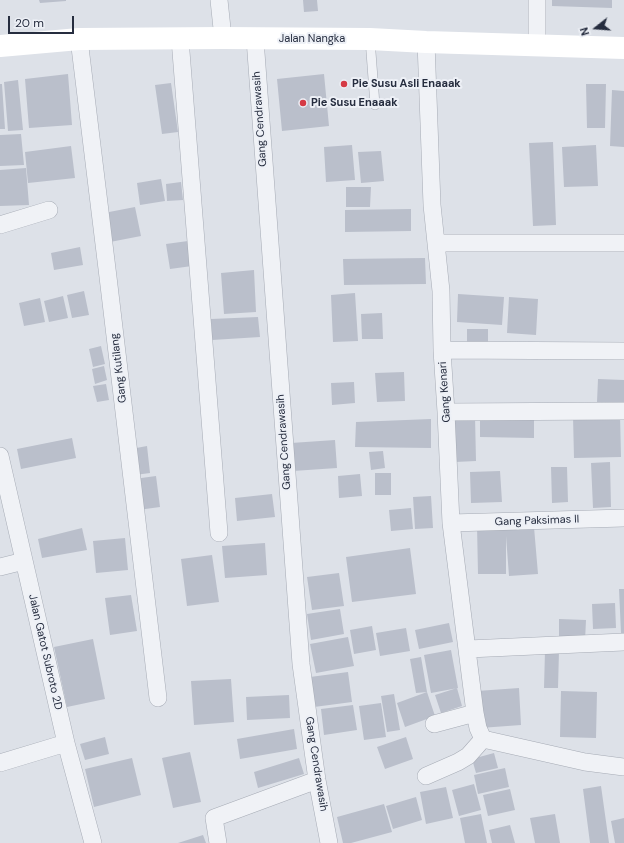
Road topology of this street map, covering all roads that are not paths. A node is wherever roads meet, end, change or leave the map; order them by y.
1 (219, 0) edge
2 (537, 0) edge
3 (222, 38) junction
4 (79, 39) junction
5 (180, 39) junction
6 (255, 39) junction
7 (370, 39) junction
8 (426, 42) junction
9 (537, 45) junction
10 (0, 46) edge
11 (624, 48) edge
12 (376, 105) dead end
13 (49, 210) dead end
14 (0, 225) edge
15 (437, 242) junction
16 (624, 243) edge
17 (442, 350) junction
18 (624, 351) edge
19 (624, 411) edge
20 (446, 412) junction
21 (0, 456) edge
22 (624, 518) edge
23 (450, 523) junction
24 (218, 533) dead end
25 (24, 561) junction
26 (0, 567) edge
27 (624, 642) edge
28 (468, 649) junction
29 (158, 698) dead end
30 (475, 713) junction
31 (434, 724) dead end
32 (483, 739) junction
33 (66, 743) junction
34 (0, 763) edge
35 (624, 767) edge
36 (426, 776) dead end
37 (317, 780) junction
38 (93, 843) edge
39 (218, 843) edge
40 (329, 843) edge

1 - 3 street
2 - 9 street
3 - 5 main road, Jalan Nangka
3 - 6 main road, Jalan Nangka
4 - 5 main road, Jalan Nangka
4 - 10 main road, Jalan Nangka
4 - 29 street, Gang Kutilang
5 - 24 street
6 - 7 main road, Jalan Nangka
6 - 37 street, Gang Cendrawasih
7 - 8 main road, Jalan Nangka
7 - 12 lane
8 - 9 main road, Jalan Nangka
8 - 15 street, Gang Kenari
9 - 11 main road, Jalan Nangka
13 - 14 street
15 - 16 street
15 - 17 street, Gang Kenari
17 - 18 street
17 - 20 street, Gang Kenari
19 - 20 street
20 - 23 street, Gang Kenari
21 - 25 street, Jalan Gatot Subroto 2D
22 - 23 street, Gang Paksimas II
23 - 28 street, Gang Kenari
25 - 26 street
25 - 33 street, Jalan Gatot Subroto 2D
27 - 28 street
28 - 30 street, Gang Kenari
30 - 31 street
30 - 32 street, Gang Kenari
32 - 35 street
32 - 36 street
33 - 34 street
33 - 38 street, Jalan Gatot Subroto 2D
37 - 39 street
37 - 40 street, Gang Cendrawasih

